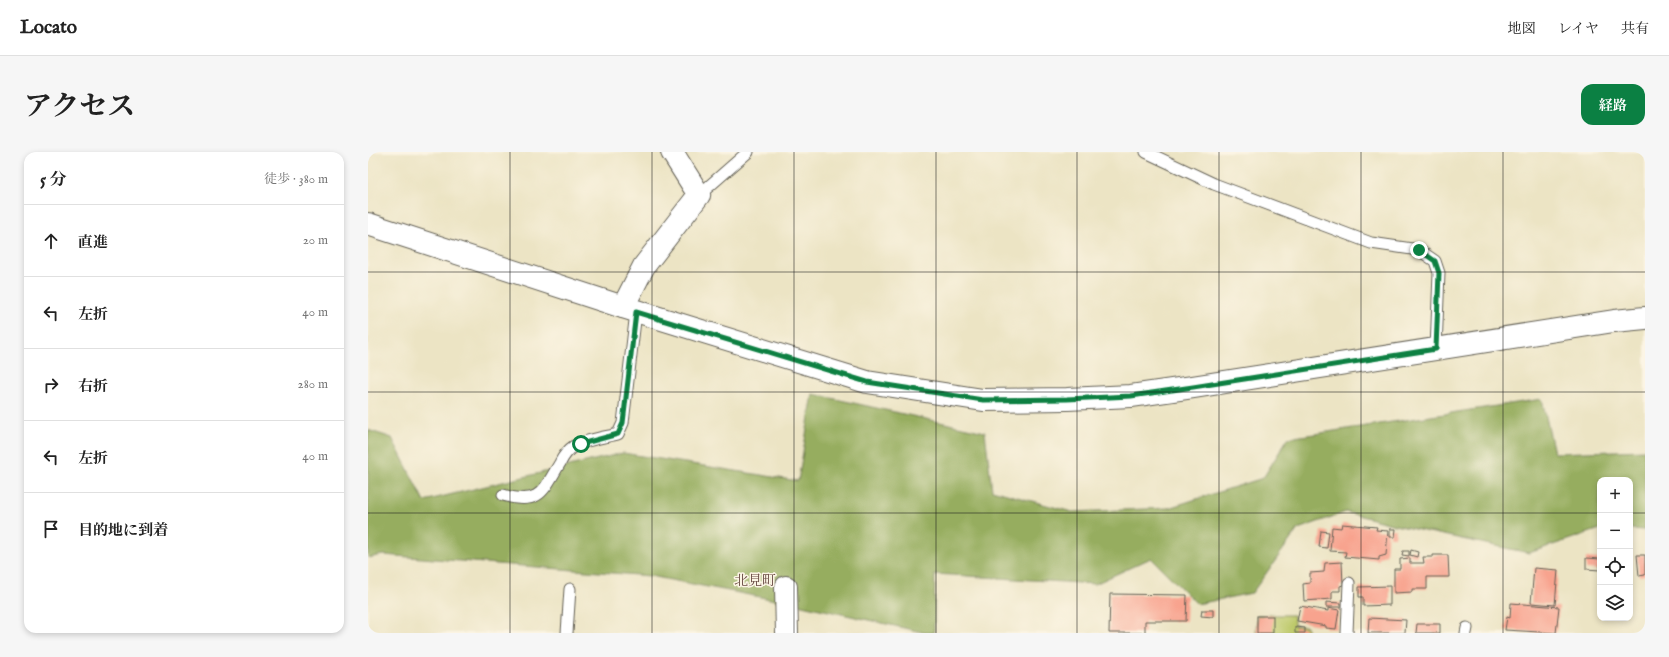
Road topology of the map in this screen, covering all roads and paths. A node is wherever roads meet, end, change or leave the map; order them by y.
1 (672, 152) edge
2 (748, 152) edge
3 (1146, 152) edge
4 (699, 195) junction
5 (368, 224) edge
6 (629, 310) junction
7 (1645, 318) edge
8 (1436, 349) junction
9 (503, 496) dead end
10 (1349, 583) dead end
11 (786, 587) dead end
12 (570, 589) dead end
13 (567, 633) edge
14 (787, 633) edge
15 (1348, 633) edge

1 - 4 street
2 - 4 lane
3 - 8 lane
4 - 6 street
5 - 6 street
6 - 8 street
6 - 9 lane
7 - 8 street
10 - 15 lane
11 - 14 street
12 - 13 lane

